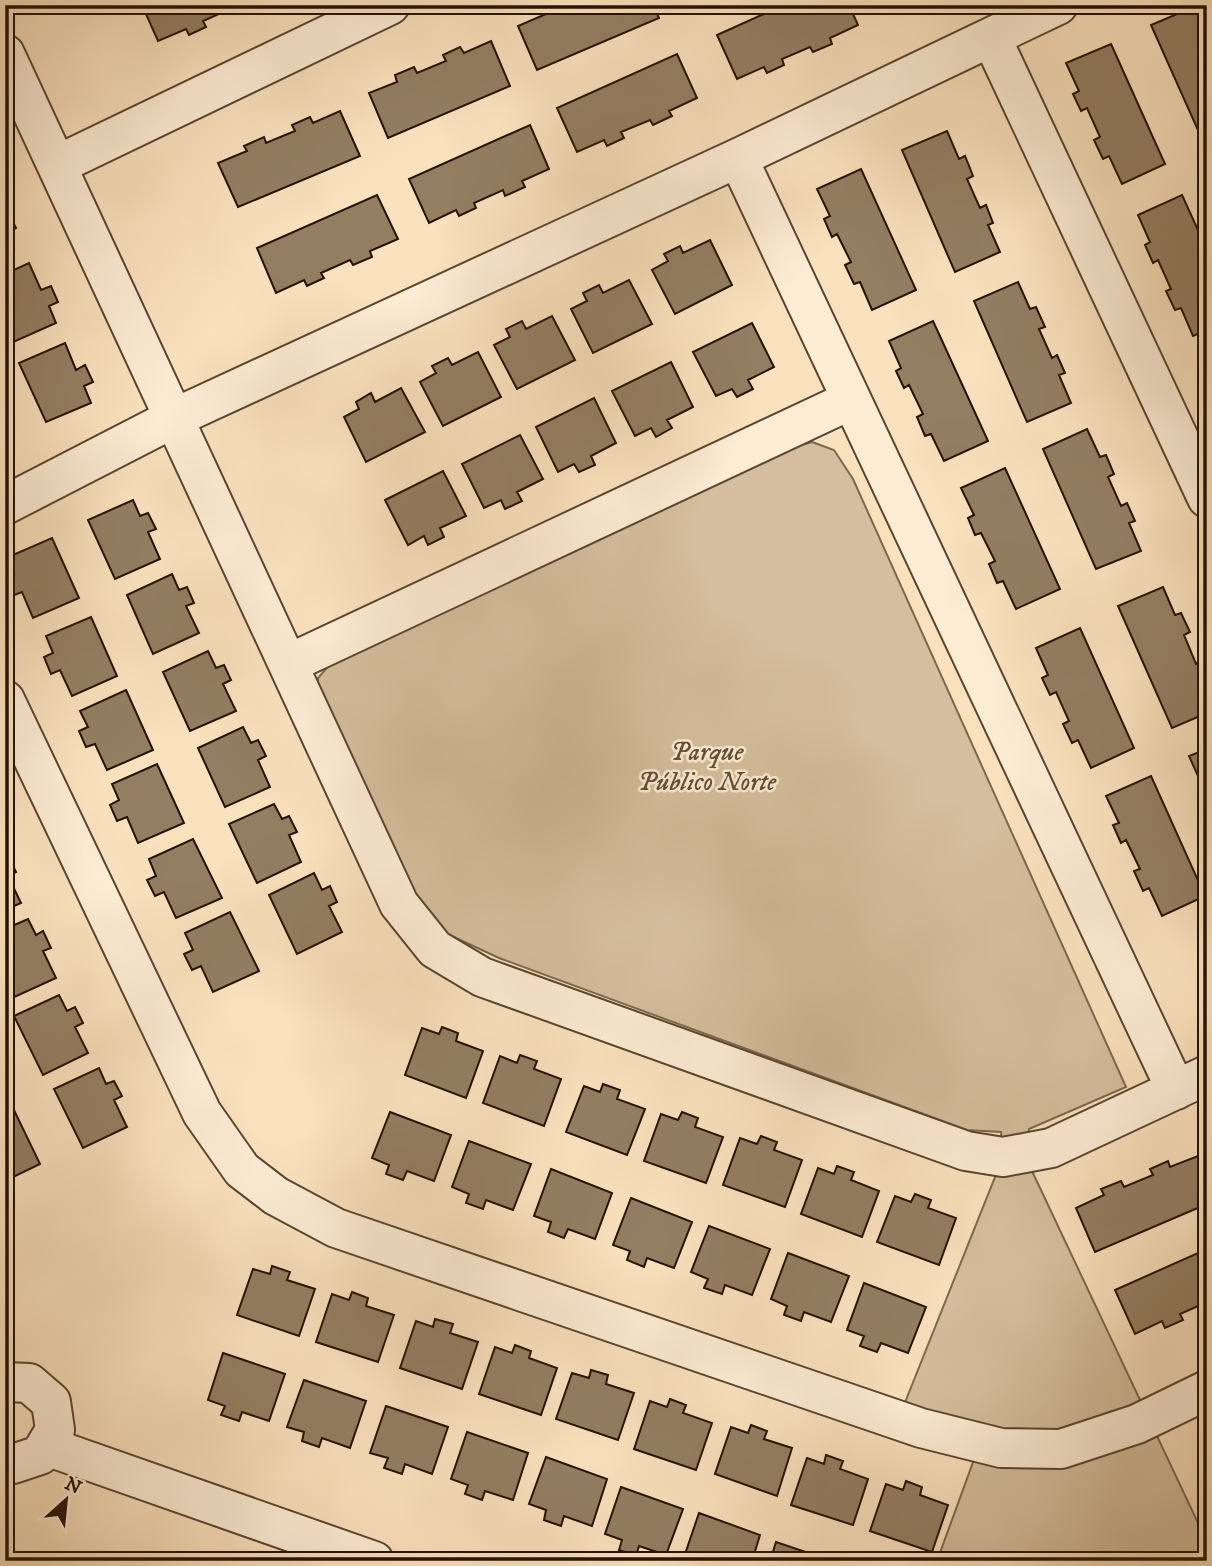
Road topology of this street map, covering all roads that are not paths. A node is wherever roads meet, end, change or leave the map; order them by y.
1 (390, 5) edge
2 (1058, 5) edge
3 (991, 37) junction
4 (5, 54) edge
5 (738, 158) junction
6 (57, 165) junction
7 (851, 400) junction
8 (174, 418) junction
9 (1207, 498) edge
10 (5, 506) edge
11 (288, 664) junction
12 (5, 700) edge
13 (1191, 1083) edge
14 (5, 1382) edge
15 (1207, 1390) edge
16 (46, 1446) junction
17 (5, 1461) edge
18 (374, 1561) edge

1 - 6 street
2 - 3 street
3 - 5 street
3 - 9 street
4 - 6 street
5 - 7 street
5 - 8 street
6 - 8 street
7 - 11 street
7 - 13 street
8 - 10 street
8 - 11 street
11 - 13 street
12 - 15 street
14 - 16 street
16 - 17 street
16 - 18 street

